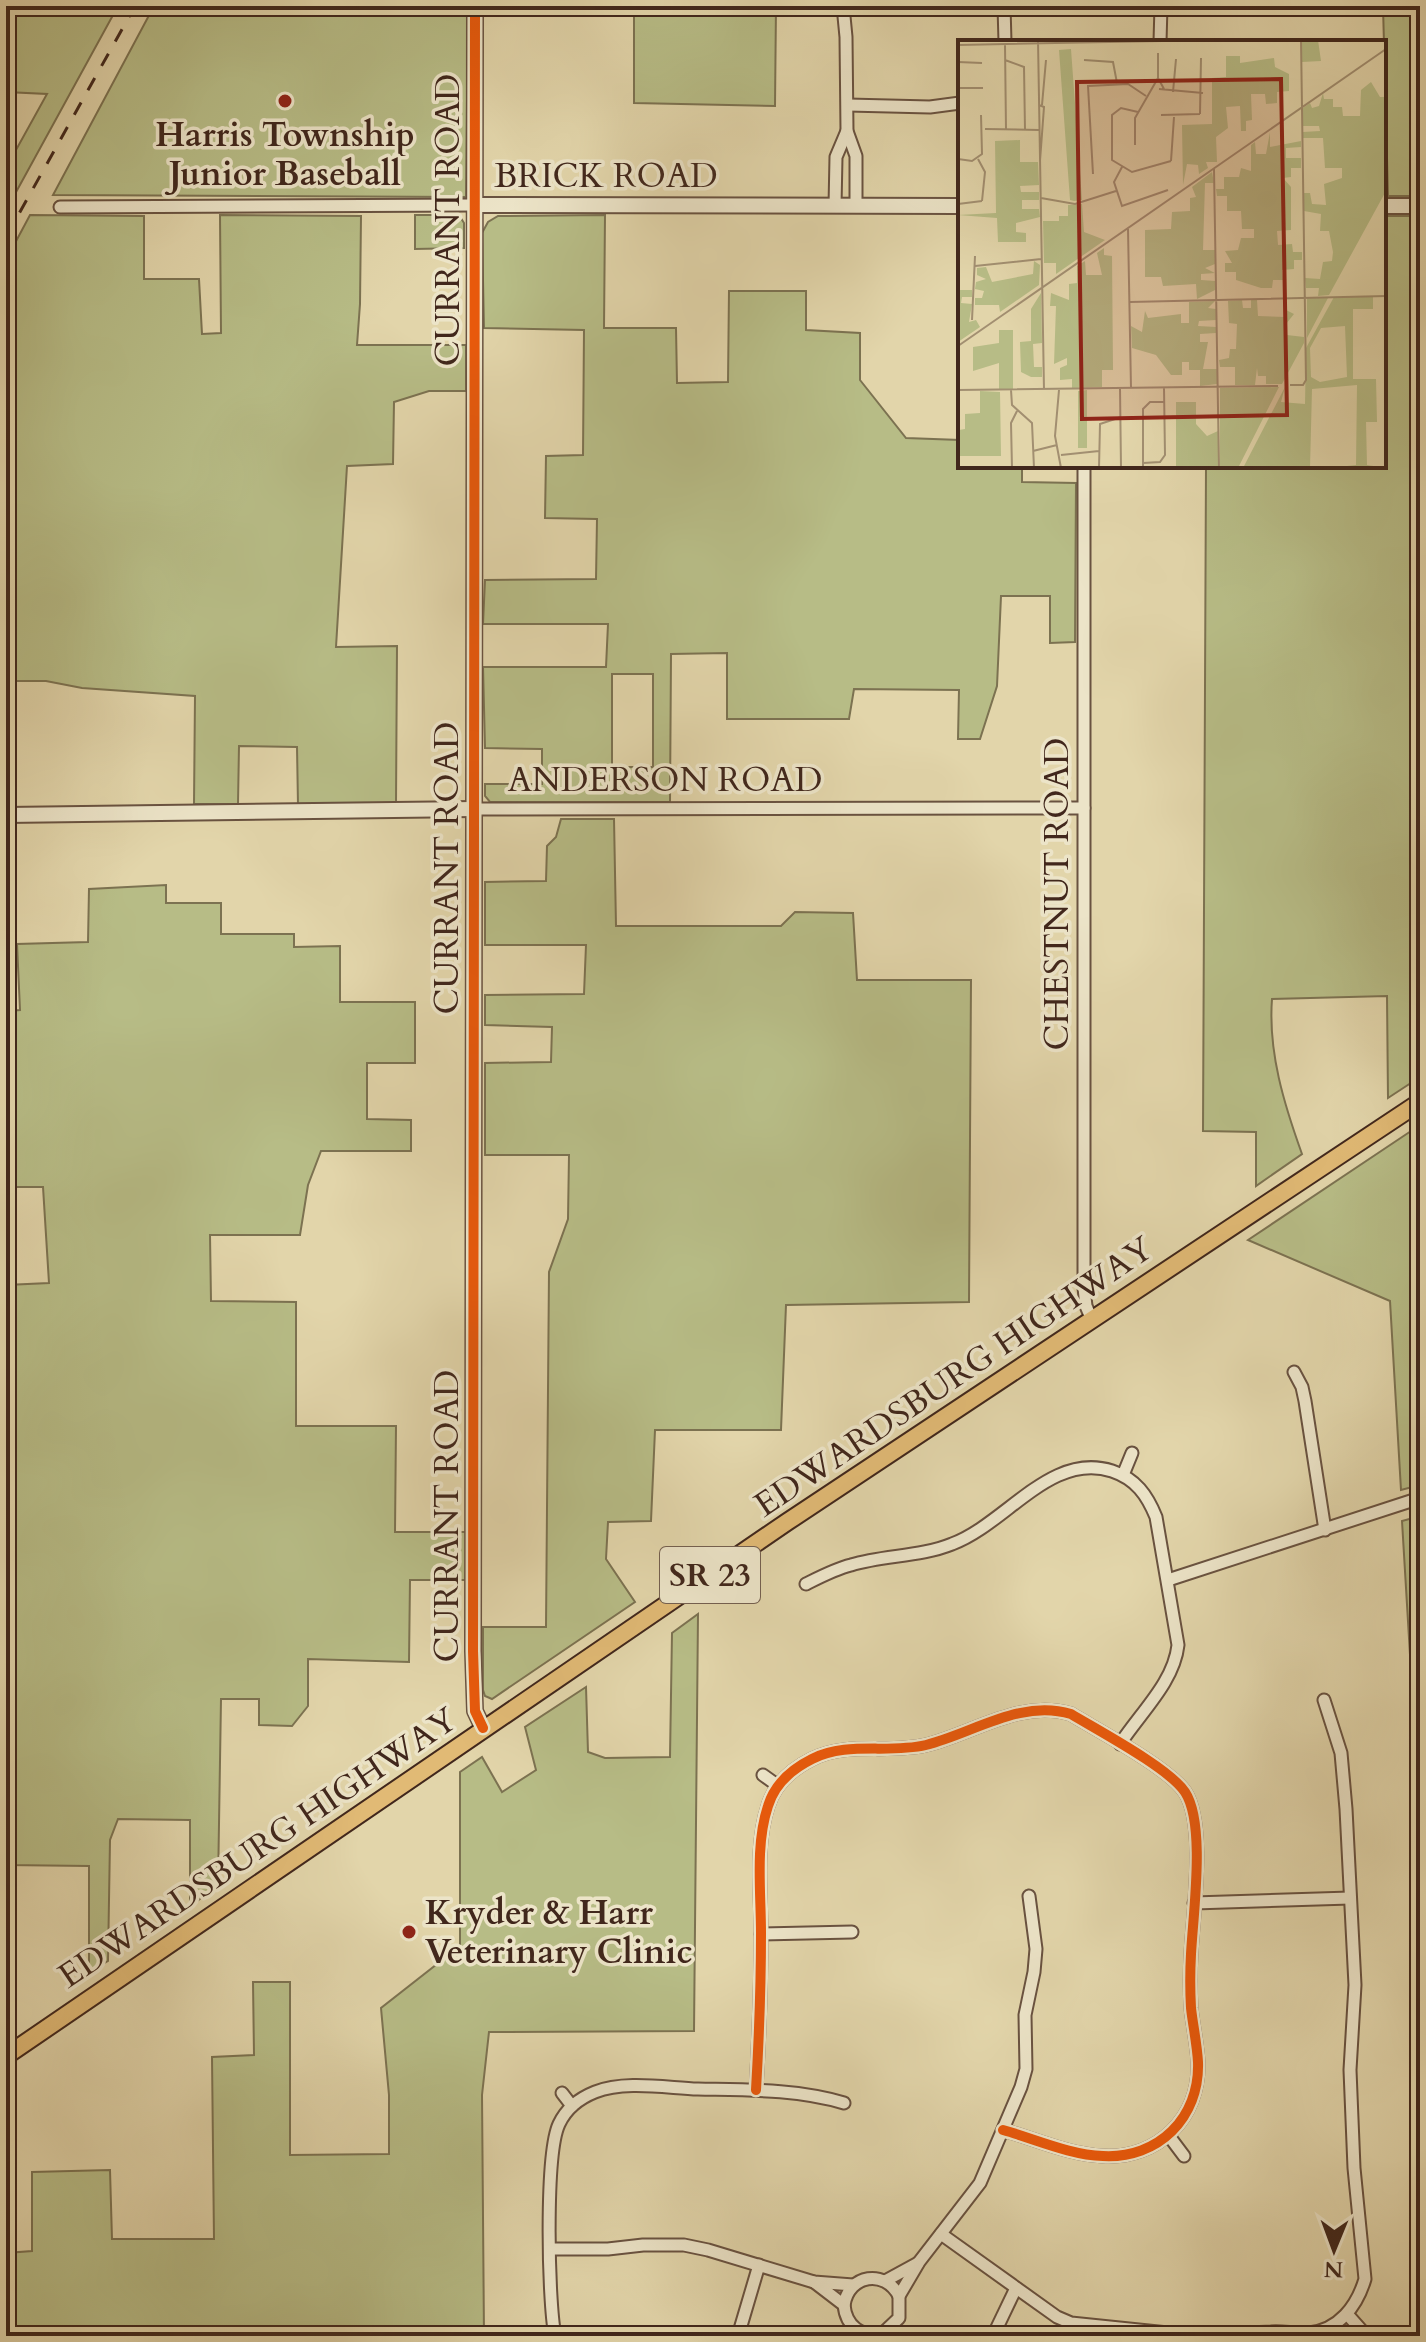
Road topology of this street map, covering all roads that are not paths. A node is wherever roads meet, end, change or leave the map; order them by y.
1 (475, 6) edge
2 (843, 6) edge
3 (1004, 6) edge
4 (1161, 6) edge
5 (1202, 6) edge
6 (1254, 6) edge
7 (1005, 40) edge
8 (1160, 40) edge
9 (958, 103) edge
10 (848, 105) junction
11 (847, 131) junction
12 (474, 205) junction
13 (856, 205) junction
14 (835, 206) junction
15 (958, 206) edge
16 (1386, 206) edge
17 (1420, 206) edge
18 (60, 207) dead end
19 (1084, 468) edge
20 (1084, 808) junction
21 (474, 809) junction
22 (6, 815) edge
23 (1420, 1102) edge
24 (1092, 1320) junction
25 (1294, 1372) dead end
26 (1132, 1453) dead end
27 (1123, 1475) junction
28 (1420, 1498) edge
29 (1325, 1530) junction
30 (1168, 1580) junction
31 (806, 1584) dead end
32 (1324, 1700) dead end
33 (483, 1728) junction
34 (1120, 1744) junction
35 (763, 1775) dead end
36 (777, 1785) junction
37 (1029, 1896) dead end
38 (1350, 1898) junction
39 (1194, 1903) junction
40 (852, 1932) dead end
41 (761, 1934) junction
42 (6, 2056) edge
43 (756, 2090) junction
44 (562, 2093) dead end
45 (844, 2103) dead end
46 (572, 2106) junction
47 (1003, 2130) junction
48 (1169, 2136) junction
49 (1184, 2156) dead end
50 (941, 2234) junction
51 (551, 2249) junction
52 (919, 2262) junction
53 (759, 2265) junction
54 (885, 2281) junction
55 (814, 2282) junction
56 (853, 2285) junction
57 (1016, 2288) junction
58 (899, 2296) junction
59 (844, 2305) junction
60 (1347, 2314) junction
61 (855, 2332) edge
62 (1363, 2332) dead end
63 (882, 2334) edge
64 (1143, 2334) edge
65 (555, 2336) edge
66 (738, 2336) edge
67 (993, 2336) edge
68 (1197, 2336) edge
69 (1226, 2336) edge

1 - 12 street, CURRANT ROAD
2 - 10 street
3 - 7 street
4 - 8 street
5 - 6 street
9 - 10 street
10 - 11 street
11 - 13 street
11 - 14 street
12 - 14 street, BRICK ROAD
12 - 18 street, BRICK ROAD
12 - 21 street, CURRANT ROAD
13 - 14 street, BRICK ROAD
13 - 15 street, BRICK ROAD
16 - 17 street
19 - 20 street, CHESTNUT ROAD
20 - 21 street, ANDERSON ROAD
20 - 24 street, CHESTNUT ROAD
21 - 22 street, ANDERSON ROAD
21 - 33 street, CURRANT ROAD
23 - 24 main road, EDWARDSBURG HIGHWAY / SR 23
24 - 33 main road, EDWARDSBURG HIGHWAY / SR 23
25 - 29 street
26 - 27 street
27 - 30 street
27 - 31 street
28 - 29 street
29 - 30 street
30 - 34 street
32 - 38 street
33 - 42 main road, EDWARDSBURG HIGHWAY / SR 23
34 - 36 street
34 - 39 street
35 - 36 street
36 - 41 street
37 - 47 street
38 - 39 street
38 - 60 street
39 - 48 street
40 - 41 street
41 - 43 street
43 - 45 street
43 - 46 street
44 - 46 street
46 - 51 street
47 - 48 street
47 - 50 street
48 - 49 street
50 - 52 street
50 - 57 street
51 - 53 street
51 - 65 street
52 - 54 street
52 - 58 street
53 - 55 street
53 - 66 street
54 - 56 street
54 - 58 street
55 - 56 street
55 - 59 street
56 - 59 street
57 - 64 street
57 - 67 street
58 - 63 street
59 - 61 street
60 - 62 street
60 - 69 street
61 - 63 street
64 - 68 street

